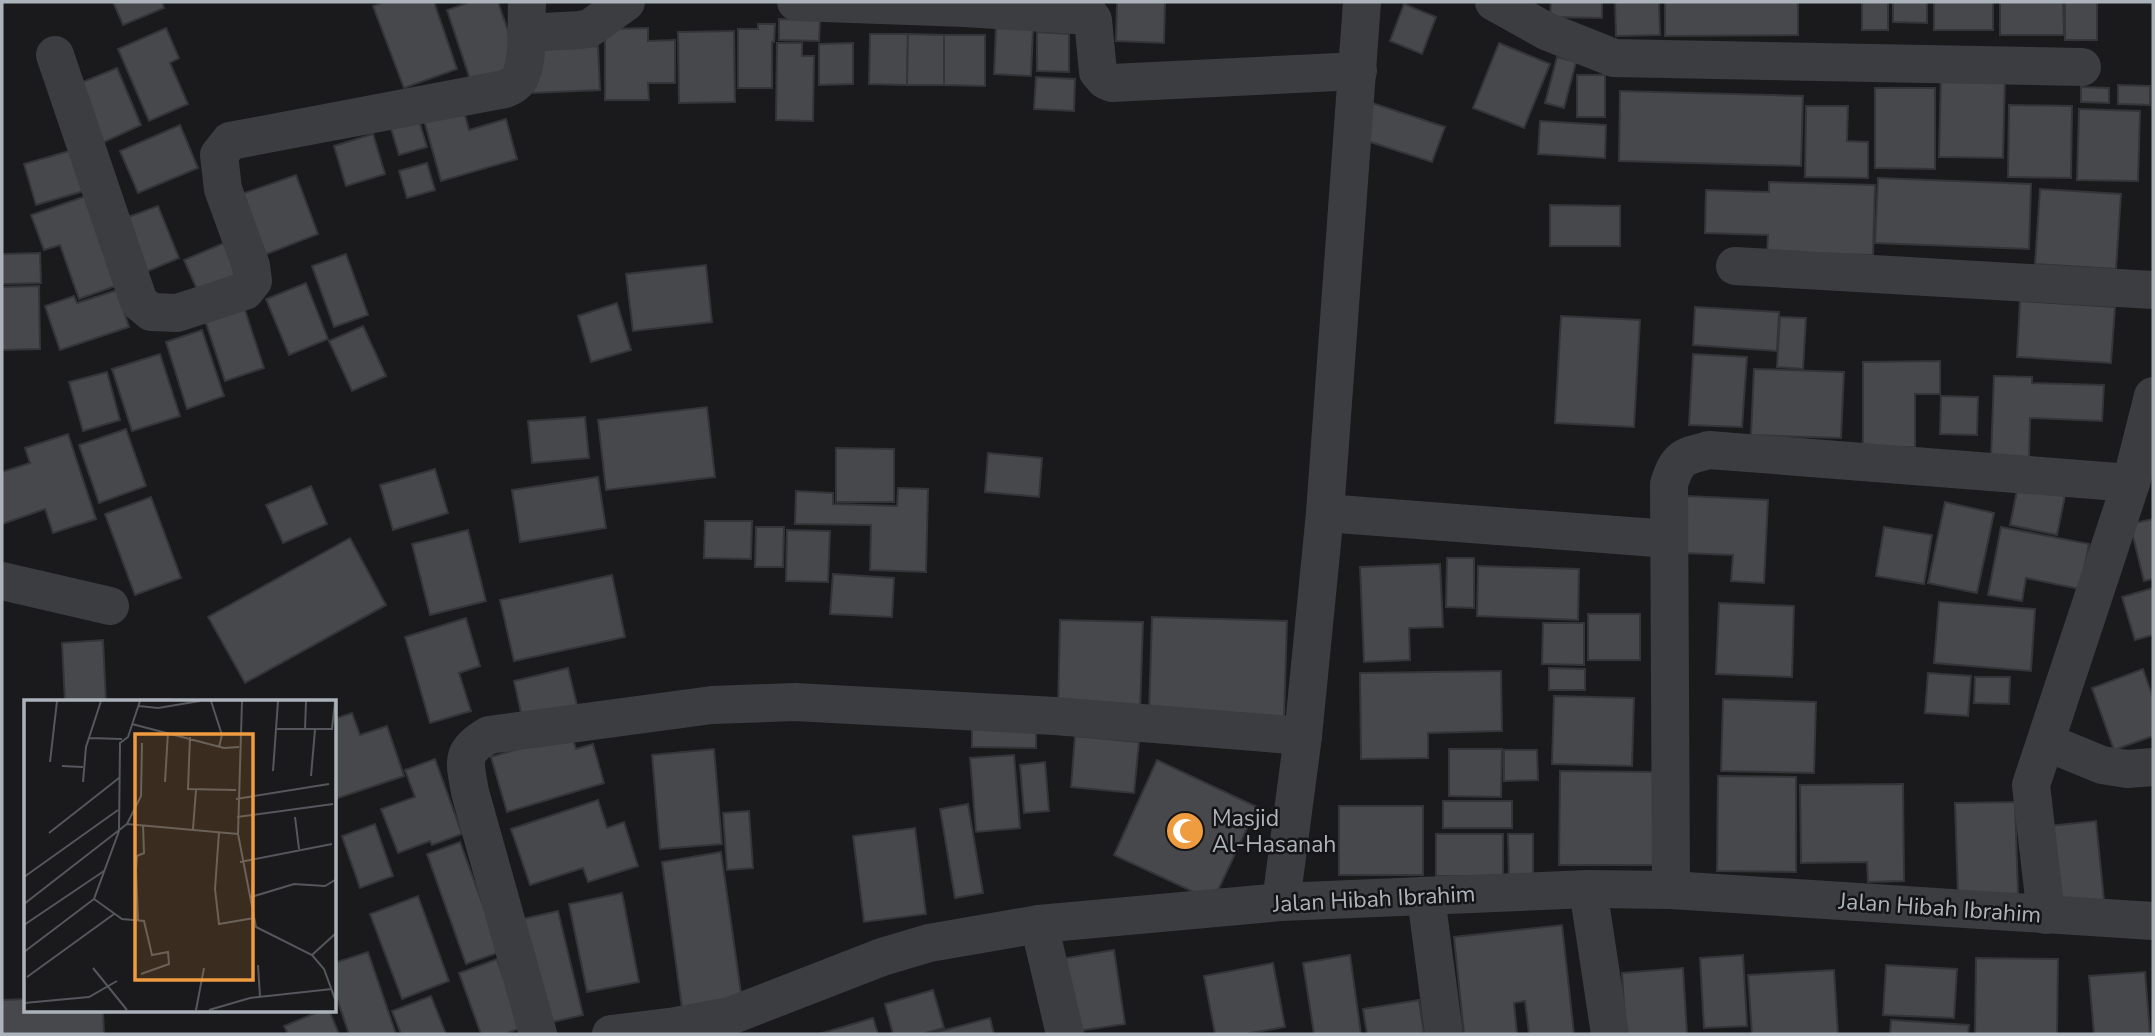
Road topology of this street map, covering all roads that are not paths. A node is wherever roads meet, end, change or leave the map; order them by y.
1 (626, 2) edge
2 (796, 2) edge
3 (1362, 2) edge
4 (1494, 2) edge
5 (526, 17) edge
6 (55, 55) dead end
7 (2082, 67) dead end
8 (1358, 71) junction
9 (1735, 266) dead end
10 (2153, 290) edge
11 (2153, 396) edge
12 (2131, 483) junction
13 (1325, 513) junction
14 (1669, 539) junction
15 (2, 581) edge
16 (110, 606) dead end
17 (1303, 736) junction
18 (2046, 742) junction
19 (2153, 767) edge
20 (1588, 889) junction
21 (1671, 890) junction
22 (1426, 897) junction
23 (1281, 902) junction
24 (2046, 915) junction
25 (2153, 921) edge
26 (1039, 924) junction
27 (733, 1025) edge
28 (538, 1034) edge
29 (611, 1034) edge
30 (1065, 1034) edge
31 (1444, 1034) edge
32 (1610, 1034) edge

1 - 5 street
2 - 8 street
3 - 8 street
4 - 7 street
5 - 6 street
8 - 13 street
9 - 10 street
11 - 12 street
12 - 14 street
12 - 18 street
13 - 14 street
13 - 17 street
14 - 21 street
15 - 16 street
17 - 23 street
17 - 28 street
18 - 19 street
18 - 24 street
20 - 21 street, Jalan Hibah Ibrahim
20 - 22 street, Jalan Hibah Ibrahim
20 - 32 street
21 - 24 street, Jalan Hibah Ibrahim
22 - 23 street, Jalan Hibah Ibrahim
22 - 31 street
23 - 26 street, Jalan Hibah Ibrahim
24 - 25 street, Jalan Hibah Ibrahim
26 - 27 street, Jalan Hibah Ibrahim
26 - 30 street
27 - 29 street, Jalan Hibah Ibrahim

